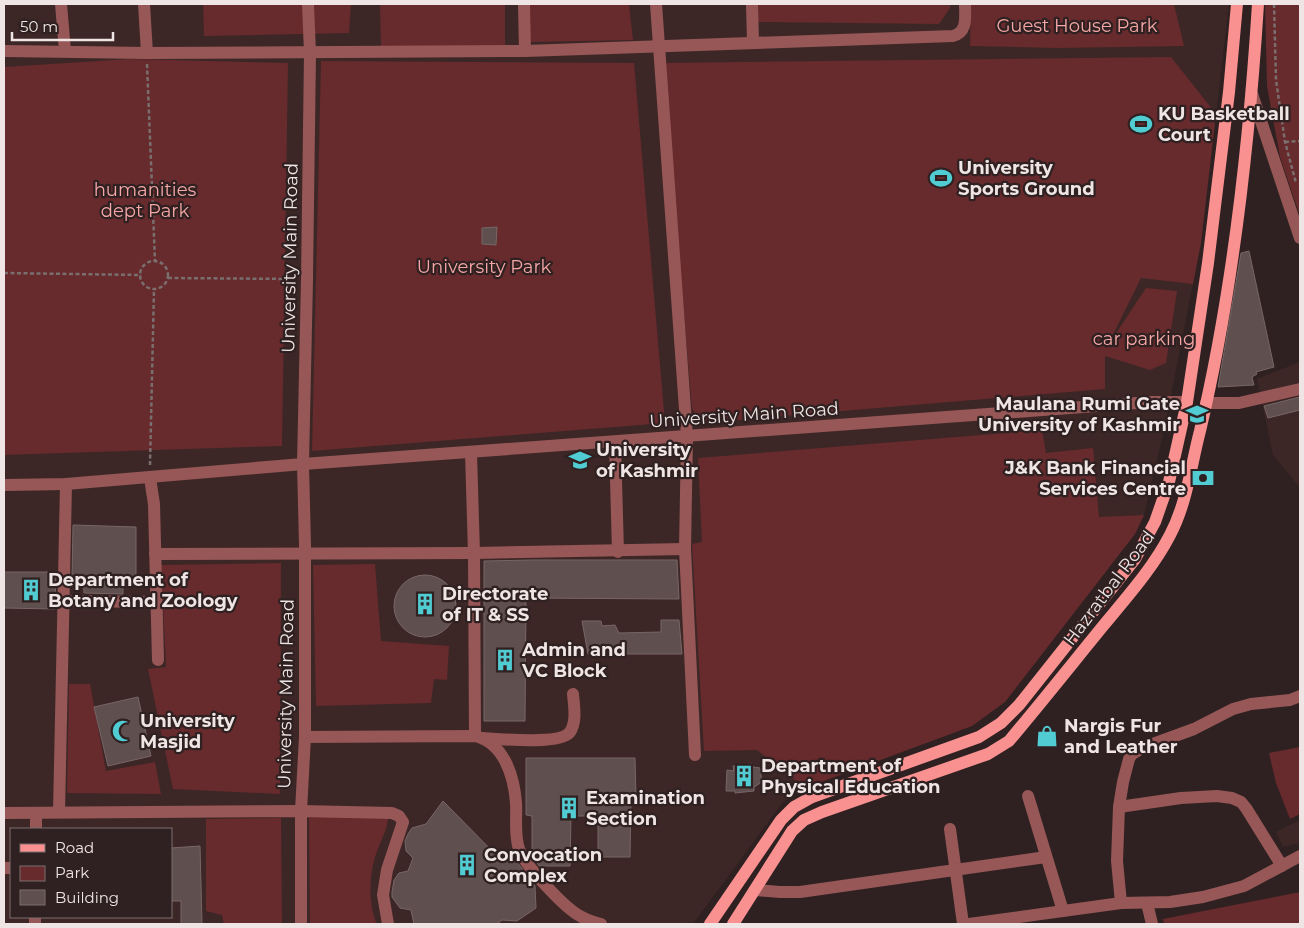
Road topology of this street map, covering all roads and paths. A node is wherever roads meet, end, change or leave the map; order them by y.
1 (61, 4) edge
2 (144, 4) edge
3 (308, 4) edge
4 (524, 4) edge
5 (656, 4) edge
6 (752, 4) edge
7 (965, 4) edge
8 (1237, 4) edge
9 (1258, 4) edge
10 (1274, 4) edge
11 (753, 42) junction
12 (658, 47) junction
13 (4, 51) edge
14 (65, 51) junction
15 (525, 51) junction
16 (147, 53) junction
17 (310, 53) junction
18 (1229, 92) junction
19 (1252, 94) junction
20 (1300, 141) edge
21 (1285, 142) junction
22 (1268, 143) junction
23 (1298, 187) dead end
24 (1300, 238) edge
25 (155, 262) junction
26 (4, 273) edge
27 (141, 275) junction
28 (168, 278) junction
29 (307, 279) junction
30 (154, 289) junction
31 (1300, 389) edge
32 (1188, 402) junction
33 (1206, 403) junction
34 (687, 437) junction
35 (616, 443) junction
36 (471, 453) junction
37 (303, 464) junction
38 (150, 478) junction
39 (66, 484) junction
40 (4, 485) edge
41 (685, 549) junction
42 (618, 552) junction
43 (474, 553) junction
44 (155, 554) junction
45 (305, 554) junction
46 (64, 602) junction
47 (155, 602) junction
48 (158, 660) dead end
49 (573, 694) dead end
50 (1300, 696) edge
51 (305, 737) junction
52 (479, 737) junction
53 (695, 755) dead end
54 (1028, 796) dead end
55 (1119, 807) junction
56 (301, 811) junction
57 (60, 812) junction
58 (4, 813) edge
59 (36, 813) junction
60 (36, 828) edge
61 (950, 829) dead end
62 (1046, 856) junction
63 (1300, 857) edge
64 (1282, 866) junction
65 (955, 869) junction
66 (755, 890) junction
67 (1147, 903) junction
68 (1120, 904) junction
69 (1063, 911) junction
70 (301, 924) edge
71 (388, 924) edge
72 (601, 924) edge
73 (710, 924) edge
74 (733, 924) edge
75 (962, 924) edge
76 (969, 924) edge
77 (1152, 924) edge

1 - 14 street
2 - 16 street
3 - 17 street, University Main Road
4 - 15 street
5 - 12 street
6 - 11 street
7 - 11 street
8 - 18 main road, Hazratbal Road
9 - 19 main road, Hazratbal Road
10 - 21 path
11 - 12 street
12 - 15 street
12 - 34 street
13 - 14 street
14 - 16 street
15 - 17 street
16 - 17 street
16 - 25 path
17 - 29 street, University Main Road
18 - 19 main road
18 - 32 main road, Hazratbal Road
19 - 22 street
19 - 33 main road, Hazratbal Road
20 - 21 path
21 - 22 path
21 - 23 path
22 - 24 street
25 - 27 path
25 - 28 path
26 - 27 path
27 - 30 path
28 - 29 path
28 - 30 path
29 - 37 street, University Main Road
30 - 38 path
31 - 33 street
32 - 33 main road
32 - 34 street, University Main Road
32 - 73 main road, Hazratbal Road
33 - 66 main road, Hazratbal Road
34 - 35 street, University Main Road
34 - 41 street
35 - 36 street, University Main Road
35 - 42 street
36 - 37 street, University Main Road
36 - 43 street
37 - 38 street, University Main Road
37 - 45 street, University Main Road
38 - 39 street, University Main Road
38 - 44 street
39 - 40 street, University Main Road
39 - 46 street
41 - 42 street
41 - 53 street
42 - 43 street
43 - 45 street
43 - 52 street
44 - 45 street
44 - 47 street
45 - 51 street, University Main Road
46 - 47 street
46 - 57 street
47 - 48 street
49 - 52 street
50 - 55 street
51 - 52 street
51 - 56 street, University Main Road
52 - 72 street
54 - 62 street
55 - 64 street
55 - 68 street
56 - 57 street
56 - 70 street, University Main Road
56 - 71 street
57 - 59 street
58 - 59 street
59 - 60 street
61 - 65 street
62 - 65 street
62 - 69 street
63 - 64 street
64 - 67 street
65 - 66 street
65 - 75 street
66 - 74 main road, Hazratbal Road
67 - 68 street
67 - 77 street
68 - 69 street
69 - 76 street

